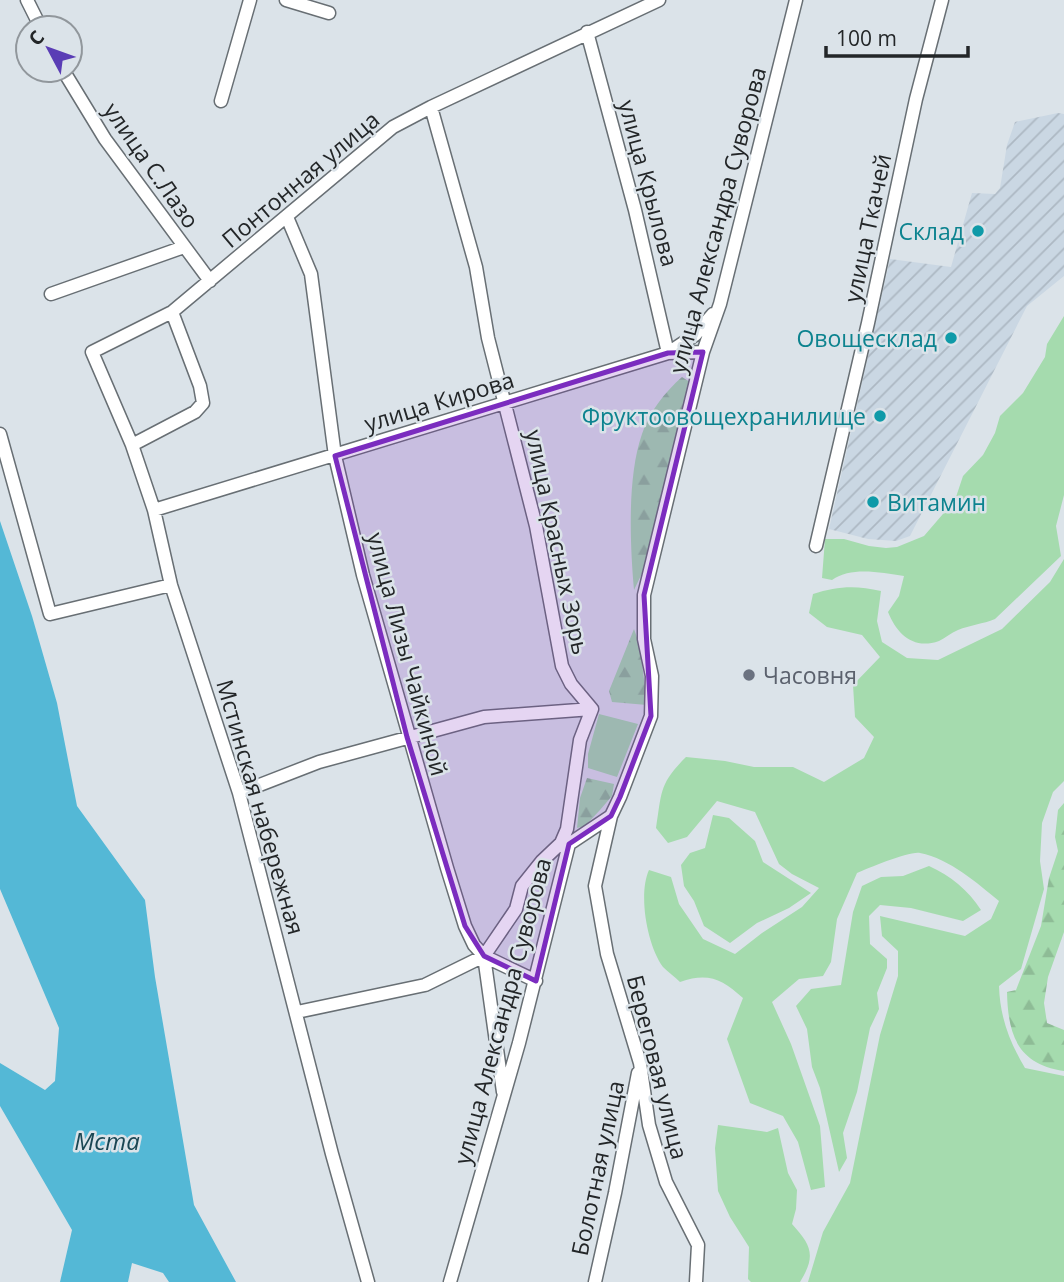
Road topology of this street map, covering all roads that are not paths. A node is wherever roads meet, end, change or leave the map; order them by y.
1 (250, 0) edge
2 (286, 0) edge
3 (659, 0) edge
4 (796, 0) edge
5 (942, 0) edge
6 (636, 4) edge
7 (329, 13) dead end
8 (587, 32) junction
9 (72, 84) edge
10 (221, 100) dead end
11 (431, 107) junction
12 (287, 217) junction
13 (184, 247) junction
14 (210, 281) junction
15 (51, 294) dead end
16 (720, 304) junction
17 (172, 312) junction
18 (92, 352) joint
19 (703, 352) junction
20 (668, 353) junction
21 (506, 403) junction
22 (0, 434) edge
23 (132, 445) junction
24 (335, 456) junction
25 (154, 510) junction
26 (816, 546) dead end
27 (171, 584) junction
28 (593, 709) junction
29 (407, 737) junction
30 (239, 793) junction
31 (611, 816) junction
32 (484, 957) junction
33 (536, 981) junction
34 (297, 1012) junction
35 (640, 1063) junction
36 (504, 1096) junction
37 (368, 1282) edge
38 (450, 1282) edge
39 (595, 1282) edge
40 (696, 1282) edge

1 - 10 street
2 - 7 street
3 - 6 street, Понтонная улица
4 - 16 street, улица Александра Суворова
5 - 26 street, улица Ткачей
6 - 8 street, Понтонная улица
8 - 11 street, Понтонная улица
8 - 20 street, улица Крылова
9 - 13 street, улица С.Лазо
11 - 12 street, Понтонная улица
11 - 21 street, улица Красных Зорь
12 - 14 street, Понтонная улица
12 - 24 street, улица Лизы Чайкиной
13 - 14 street, улица С.Лазо
13 - 15 street
14 - 17 street, Понтонная улица
16 - 19 street, улица Александра Суворова
16 - 20 street, улица Кирова
17 - 18 street, Понтонная улица
17 - 23 street
18 - 23 street, Мстинская набережная
19 - 20 street
19 - 31 street, улица Александра Суворова
20 - 21 street, улица Кирова
21 - 24 street, улица Кирова
21 - 28 street, улица Красных Зорь
22 - 27 street
23 - 25 street, Мстинская набережная
24 - 25 street, улица Кирова
24 - 29 street, улица Лизы Чайкиной
25 - 27 street, Мстинская набережная
27 - 30 street, Мстинская набережная
28 - 29 street
28 - 32 street
29 - 30 street
29 - 32 street, улица Лизы Чайкиной
30 - 34 street, Мстинская набережная
31 - 33 street, улица Александра Суворова
31 - 35 street, Береговая улица
32 - 33 street
32 - 34 street
32 - 36 street, улица Лизы Чайкиной
33 - 36 street, улица Александра Суворова
34 - 37 street, Мстинская набережная
35 - 39 street, Болотная улица
35 - 40 street, Береговая улица
36 - 38 street, улица Александра Суворова

